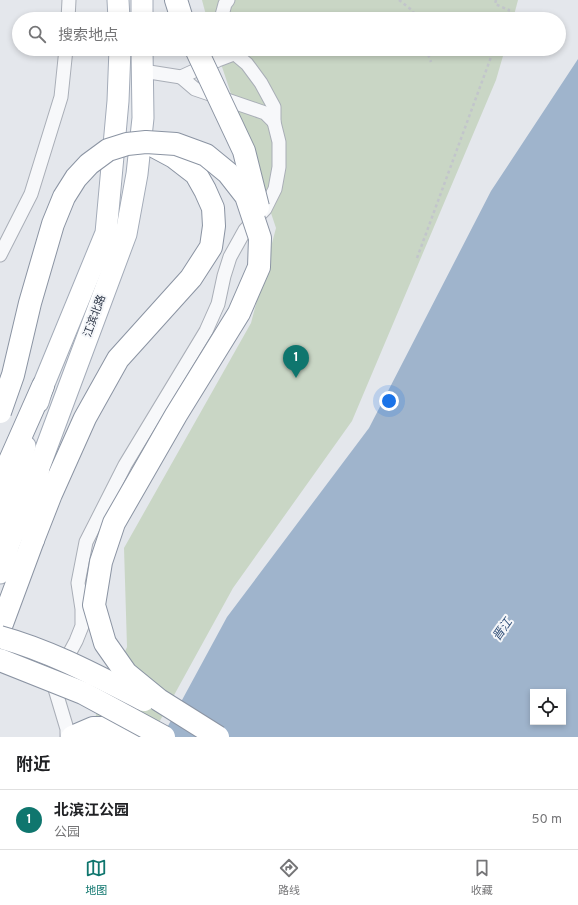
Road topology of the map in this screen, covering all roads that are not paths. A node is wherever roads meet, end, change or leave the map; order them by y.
1 (68, 0) edge
2 (118, 0) edge
3 (142, 0) edge
4 (176, 0) edge
5 (228, 0) edge
6 (68, 12) edge
7 (119, 12) edge
8 (142, 12) edge
9 (180, 12) edge
10 (223, 12) edge
11 (65, 56) edge
12 (120, 56) edge
13 (142, 56) edge
14 (199, 56) edge
15 (223, 56) edge
16 (238, 56) edge
17 (143, 71) junction
18 (181, 77) junction
19 (274, 122) junction
20 (146, 142) junction
21 (260, 238) junction
22 (0, 255) edge
23 (43, 386) junction
24 (0, 412) edge
25 (38, 470) junction
26 (0, 482) edge
27 (0, 528) edge
28 (32, 540) junction
29 (9, 577) edge
30 (0, 629) edge
31 (0, 637) edge
32 (0, 660) edge
33 (0, 673) edge
34 (67, 737) edge
35 (72, 737) edge
36 (148, 737) edge
37 (164, 737) edge
38 (218, 737) edge

1 - 6 street
2 - 7 main road
3 - 8 main road
4 - 9 highway
5 - 10 street
11 - 22 street
12 - 23 main road, 江滨北路
13 - 17 main road, 江滨北路
14 - 21 highway, bridge
15 - 18 street
16 - 19 street
17 - 18 street
17 - 25 main road, 江滨北路
18 - 19 street
19 - 34 street
20 - 21 highway, bridge
20 - 24 highway, bridge
20 - 28 highway
21 - 38 highway, bridge
23 - 26 highway
23 - 27 main road, 江滨北路
25 - 28 highway
25 - 29 main road, 江滨北路
28 - 29 highway
29 - 30 highway
29 - 33 highway
31 - 38 highway, bridge
32 - 37 highway, bridge
35 - 36 highway

